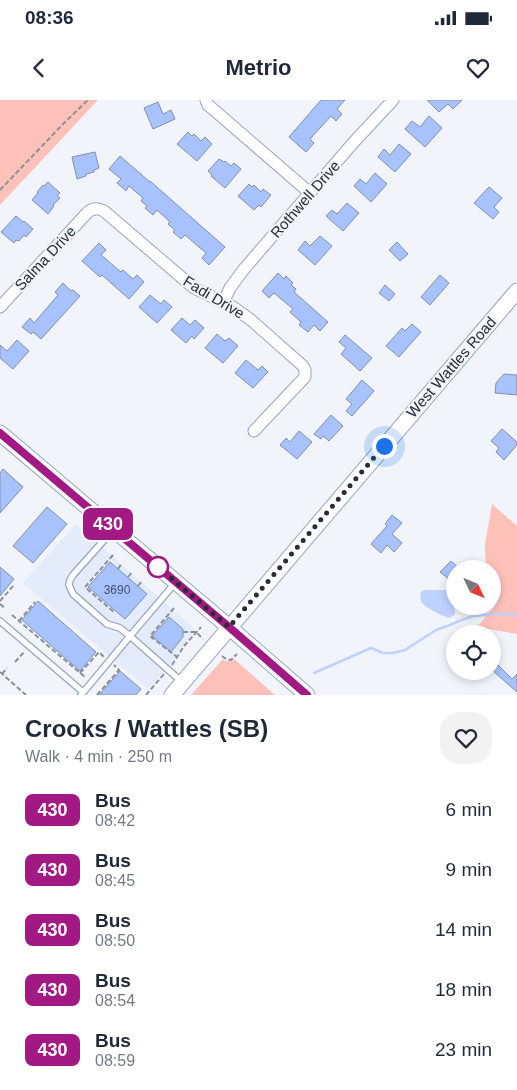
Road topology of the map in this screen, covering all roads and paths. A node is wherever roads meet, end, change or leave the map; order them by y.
1 (88, 100) edge
2 (206, 100) edge
3 (393, 100) edge
4 (0, 190) edge
5 (310, 193) junction
6 (90, 210) joint
7 (517, 291) edge
8 (223, 303) junction
9 (0, 307) edge
10 (254, 431) dead end
11 (0, 433) edge
12 (114, 529) junction
13 (113, 555) dead end
14 (122, 563) dead end
15 (118, 569) dead end
16 (132, 572) dead end
17 (128, 577) dead end
18 (142, 581) dead end
19 (176, 582) junction
20 (14, 585) dead end
21 (138, 586) dead end
22 (0, 601) edge
23 (35, 602) dead end
24 (0, 604) edge
25 (5, 608) dead end
26 (174, 608) dead end
27 (115, 613) dead end
28 (12, 615) dead end
29 (19, 620) junction
30 (0, 621) edge
31 (200, 627) dead end
32 (229, 627) junction
33 (183, 632) dead end
34 (196, 632) junction
35 (130, 636) junction
36 (204, 640) dead end
37 (26, 650) dead end
38 (237, 654) dead end
39 (222, 656) dead end
40 (105, 658) dead end
41 (177, 658) junction
42 (15, 662) dead end
43 (112, 664) dead end
44 (171, 666) dead end
45 (7, 668) dead end
46 (1, 673) edge
47 (80, 673) junction
48 (165, 673) dead end
49 (85, 679) dead end
50 (182, 683) junction
51 (82, 694) edge
52 (26, 695) edge
53 (97, 695) edge
54 (146, 695) edge
55 (172, 695) edge
56 (307, 695) edge

1 - 4 path
2 - 5 street
3 - 5 street, Rothwell Drive
5 - 8 street, Rothwell Drive
6 - 8 street, Fadi Drive
6 - 9 street, Salma Drive
7 - 32 street, West Wattles Road
8 - 10 street, Fadi Drive
11 - 12 street
12 - 19 street
12 - 35 lane
13 - 27 path
14 - 15 path
16 - 17 path
18 - 21 path
19 - 32 street
19 - 35 lane
20 - 22 path
23 - 29 path
24 - 25 path
26 - 41 path
28 - 29 path
29 - 47 path
30 - 51 lane
31 - 34 path
32 - 50 street, West Wattles Road
32 - 56 street
33 - 34 path
34 - 36 path
34 - 41 path
35 - 50 lane
35 - 51 lane
37 - 42 path
38 - 39 path
40 - 47 path
41 - 44 path
43 - 53 path
45 - 46 path
46 - 52 path
47 - 49 path
48 - 54 path
50 - 55 street, West Wattles Road

